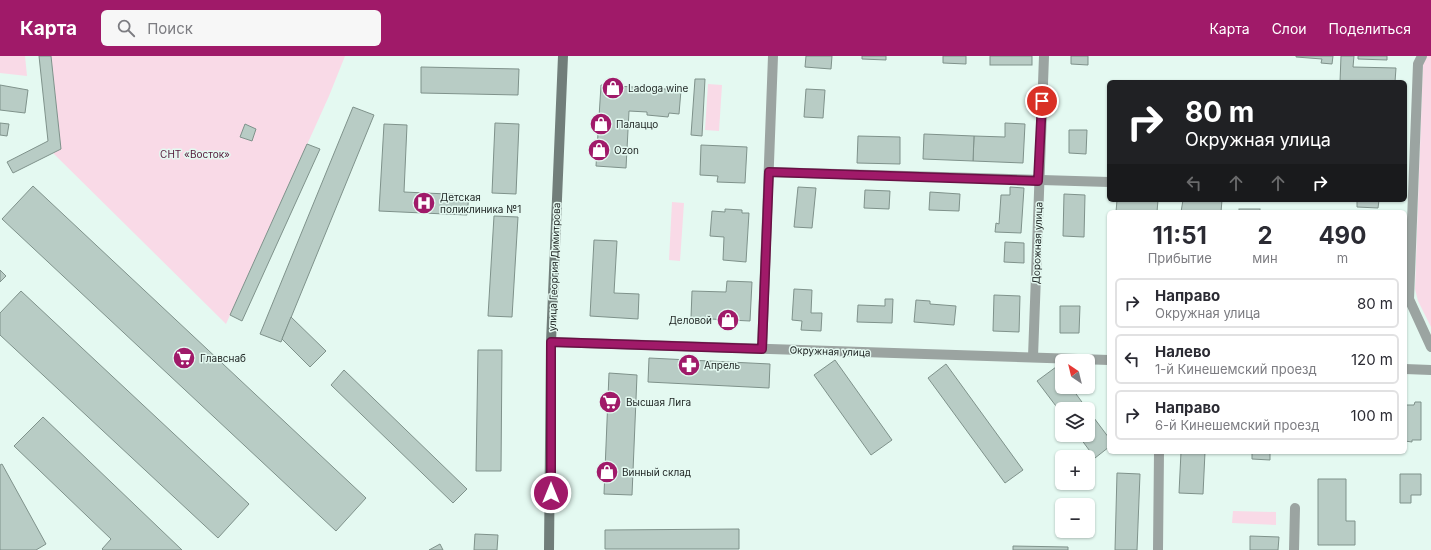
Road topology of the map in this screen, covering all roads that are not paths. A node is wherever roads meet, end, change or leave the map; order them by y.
1 (563, 56) edge
2 (773, 56) edge
3 (1044, 56) edge
4 (1422, 56) edge
5 (769, 172) junction
6 (1038, 181) junction
7 (1107, 182) edge
8 (551, 342) junction
9 (1431, 347) edge
10 (762, 349) junction
11 (1033, 357) junction
12 (1107, 360) edge
13 (1407, 369) edge
14 (1431, 370) edge
15 (1159, 454) edge
16 (1295, 508) dead end
17 (550, 550) edge
18 (1158, 550) edge
19 (1294, 550) edge

1 - 8 main road, улица Георгия Димитрова
2 - 5 street
3 - 6 street, Дорожная улица
4 - 9 street
5 - 6 street
5 - 10 street
6 - 7 street
6 - 11 street, Дорожная улица
8 - 10 street, Окружная улица
8 - 17 main road, улица Георгия Димитрова
10 - 11 street, Окружная улица
11 - 12 street, Окружная улица
13 - 14 street
15 - 18 street
16 - 19 street

